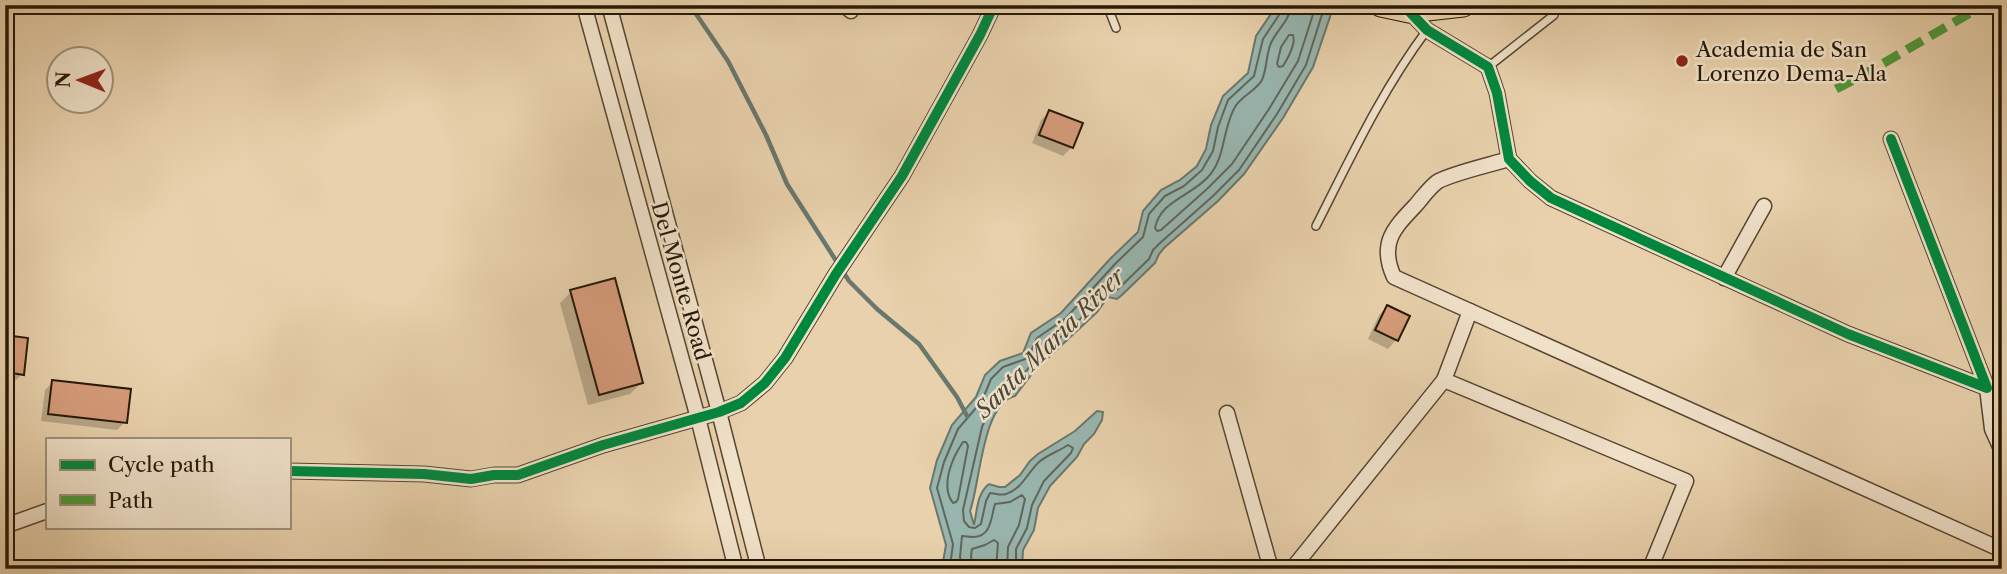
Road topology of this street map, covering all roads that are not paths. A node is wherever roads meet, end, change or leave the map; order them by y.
1 (584, 5) edge
2 (609, 5) edge
3 (994, 5) edge
4 (1107, 5) edge
5 (1381, 5) edge
6 (1463, 5) edge
7 (1409, 11) junction
8 (1554, 15) dead end
9 (1116, 28) dead end
10 (1427, 30) junction
11 (1488, 66) junction
12 (1891, 139) dead end
13 (1510, 159) junction
14 (1764, 206) dead end
15 (1315, 226) dead end
16 (1724, 278) junction
17 (1470, 311) junction
18 (1444, 380) junction
19 (1987, 388) junction
20 (719, 412) junction
21 (1227, 413) dead end
22 (698, 418) junction
23 (2002, 451) edge
24 (290, 471) edge
25 (46, 511) edge
26 (5, 526) edge
27 (2002, 550) edge
28 (736, 569) edge
29 (759, 569) edge
30 (1271, 569) edge
31 (1292, 569) edge
32 (1650, 569) edge

1 - 22 street, Del Monte Road
2 - 20 street, Del Monte Road
3 - 20 street
4 - 9 lane
5 - 7 main road
6 - 7 main road
7 - 10 street
8 - 11 lane
10 - 11 street
10 - 15 lane
11 - 13 street
12 - 19 street
13 - 16 street
13 - 17 street
14 - 16 street
16 - 19 street
17 - 18 street
17 - 27 street
18 - 31 street
18 - 32 street
19 - 23 street
20 - 22 street
20 - 29 street, Del Monte Road
21 - 30 street
22 - 24 street
22 - 28 street, Del Monte Road
25 - 26 street

